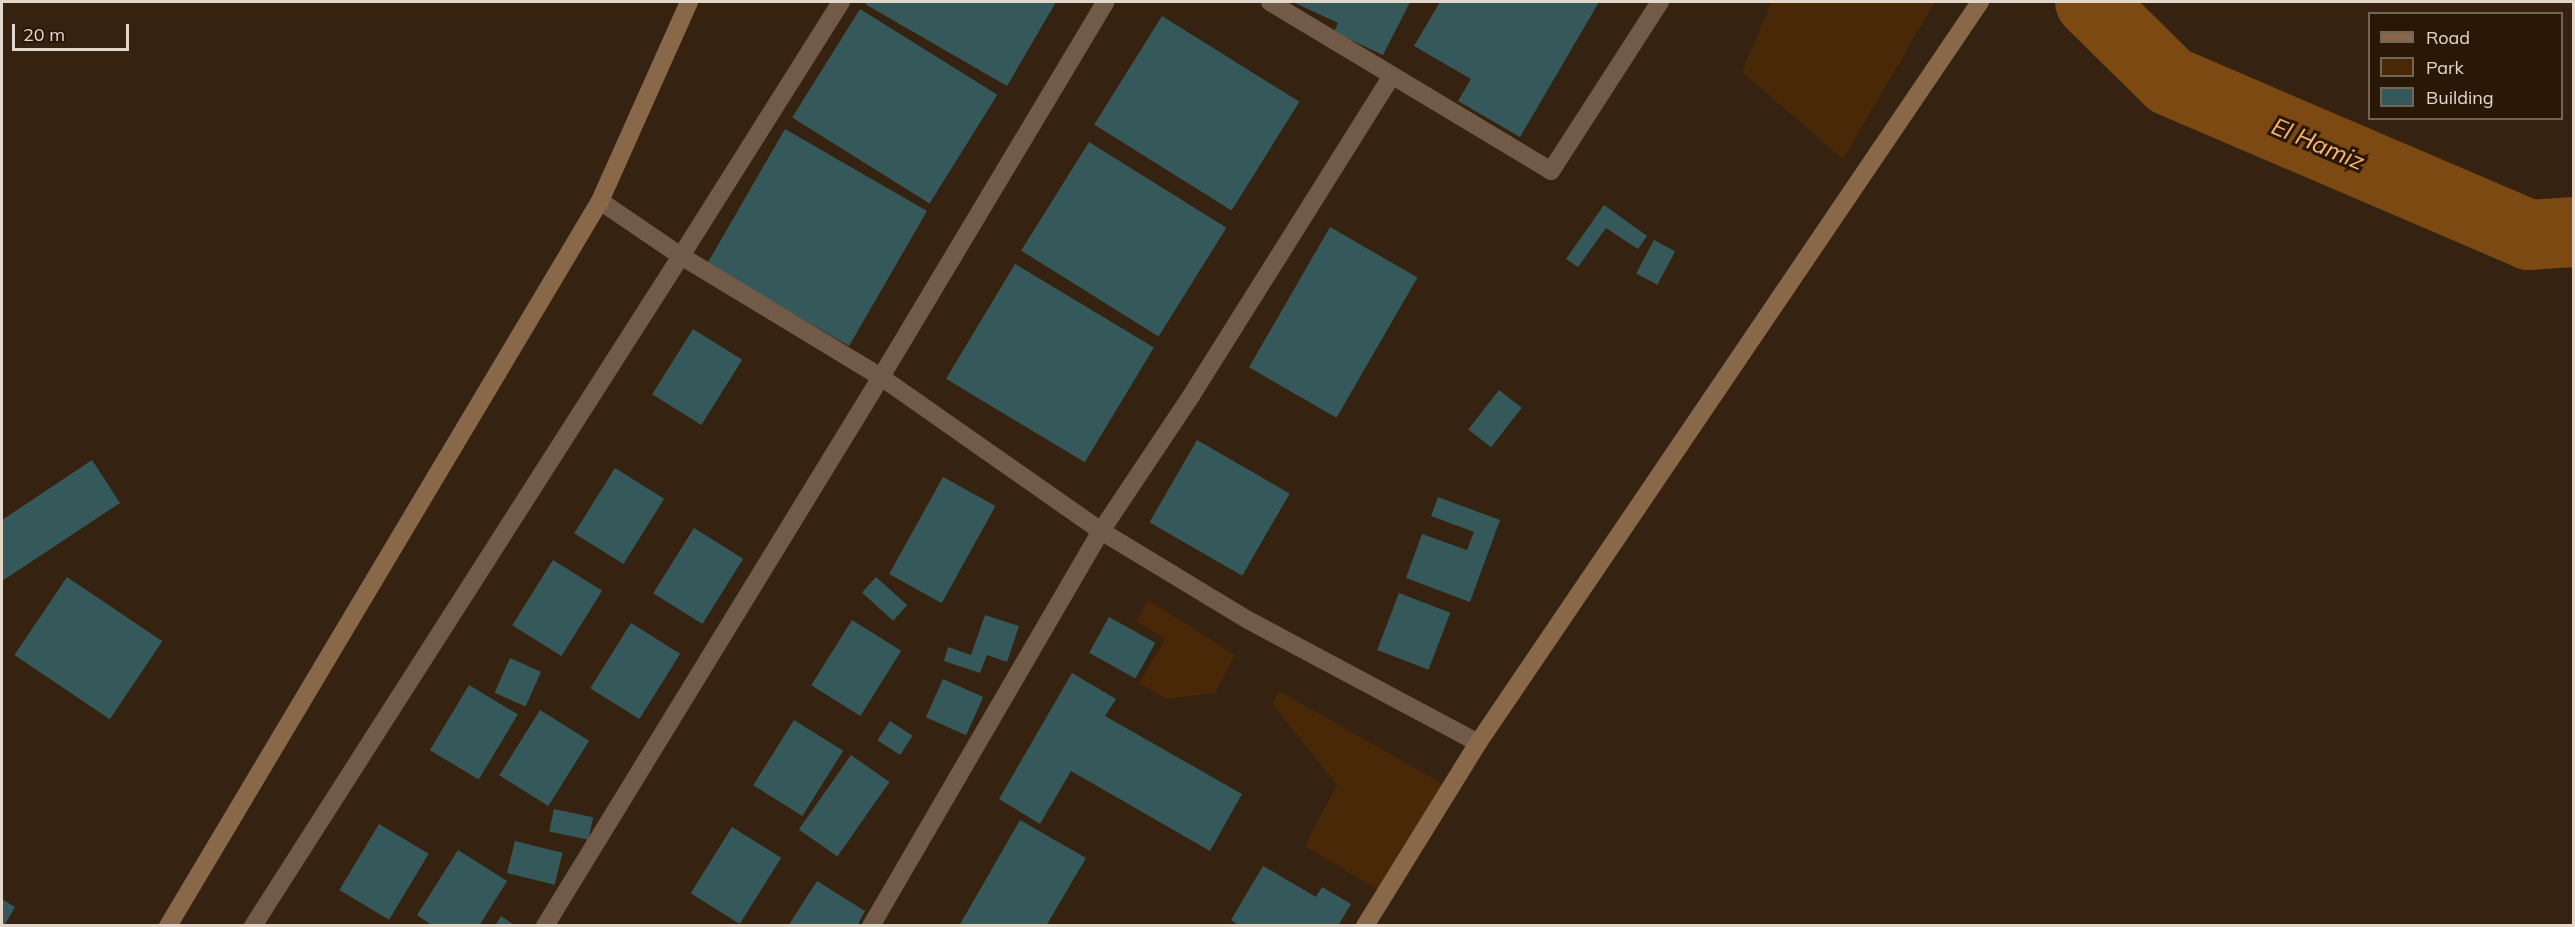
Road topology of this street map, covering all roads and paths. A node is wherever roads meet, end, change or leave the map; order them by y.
1 (689, 2) edge
2 (841, 2) edge
3 (1105, 2) edge
4 (1270, 2) edge
5 (1660, 2) edge
6 (1980, 2) edge
7 (1392, 76) junction
8 (600, 201) junction
9 (681, 256) junction
10 (881, 377) junction
11 (1101, 531) junction
12 (1478, 744) junction
13 (168, 926) edge
14 (253, 926) edge
15 (545, 926) edge
16 (871, 926) edge
17 (1365, 926) edge

1 - 8 street
2 - 9 street
3 - 10 street
4 - 7 street
5 - 7 street
6 - 12 street
7 - 11 street
8 - 9 street
8 - 13 street
9 - 10 street
9 - 14 street
10 - 11 street
10 - 15 street
11 - 12 street
11 - 16 street
12 - 17 street

